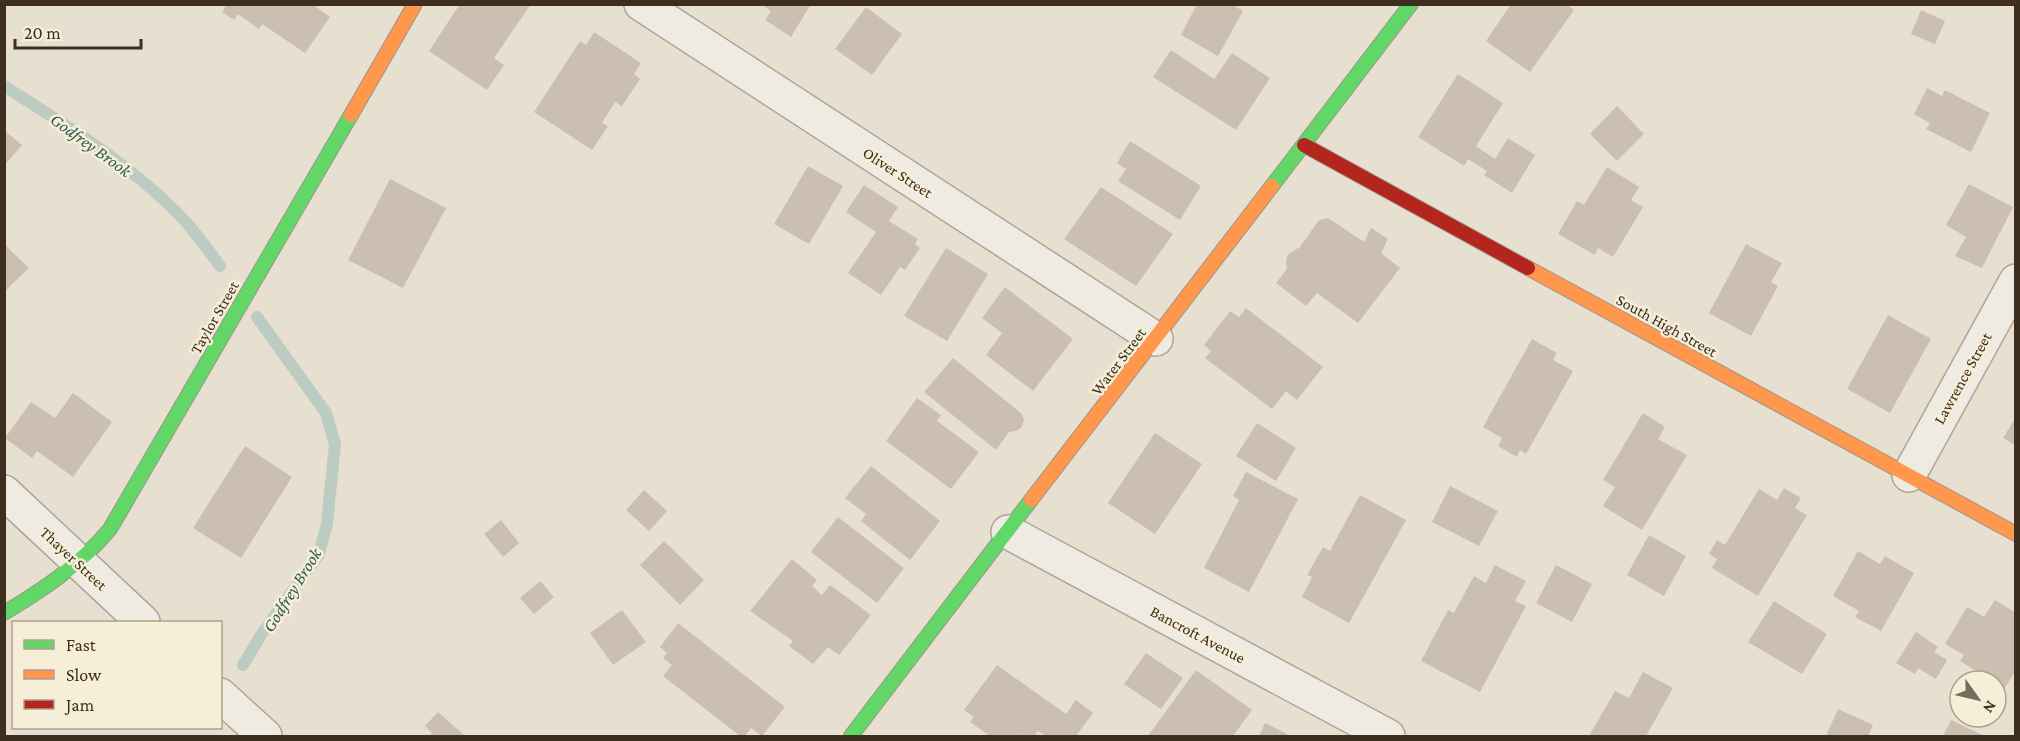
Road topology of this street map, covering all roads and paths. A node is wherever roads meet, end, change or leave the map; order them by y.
1 (415, 4) edge
2 (641, 4) edge
3 (1411, 4) edge
4 (1304, 144) junction
5 (2016, 281) edge
6 (1156, 339) junction
7 (1909, 476) junction
8 (4, 492) edge
9 (1008, 532) junction
10 (2016, 534) edge
11 (79, 563) junction
12 (4, 612) edge
13 (142, 621) edge
14 (222, 696) edge
15 (265, 736) edge
16 (851, 736) edge
17 (1388, 736) edge

1 - 11 street, Taylor Street
2 - 6 street, Oliver Street
3 - 4 street, Water Street
4 - 6 street, Water Street
4 - 7 street, South High Street
5 - 7 street, Lawrence Street
6 - 9 street, Water Street
7 - 10 street, South High Street
8 - 11 street, Thayer Street
9 - 16 street, Water Street
9 - 17 street, Bancroft Avenue
11 - 12 street, Taylor Street
11 - 13 street, Thayer Street
14 - 15 street

